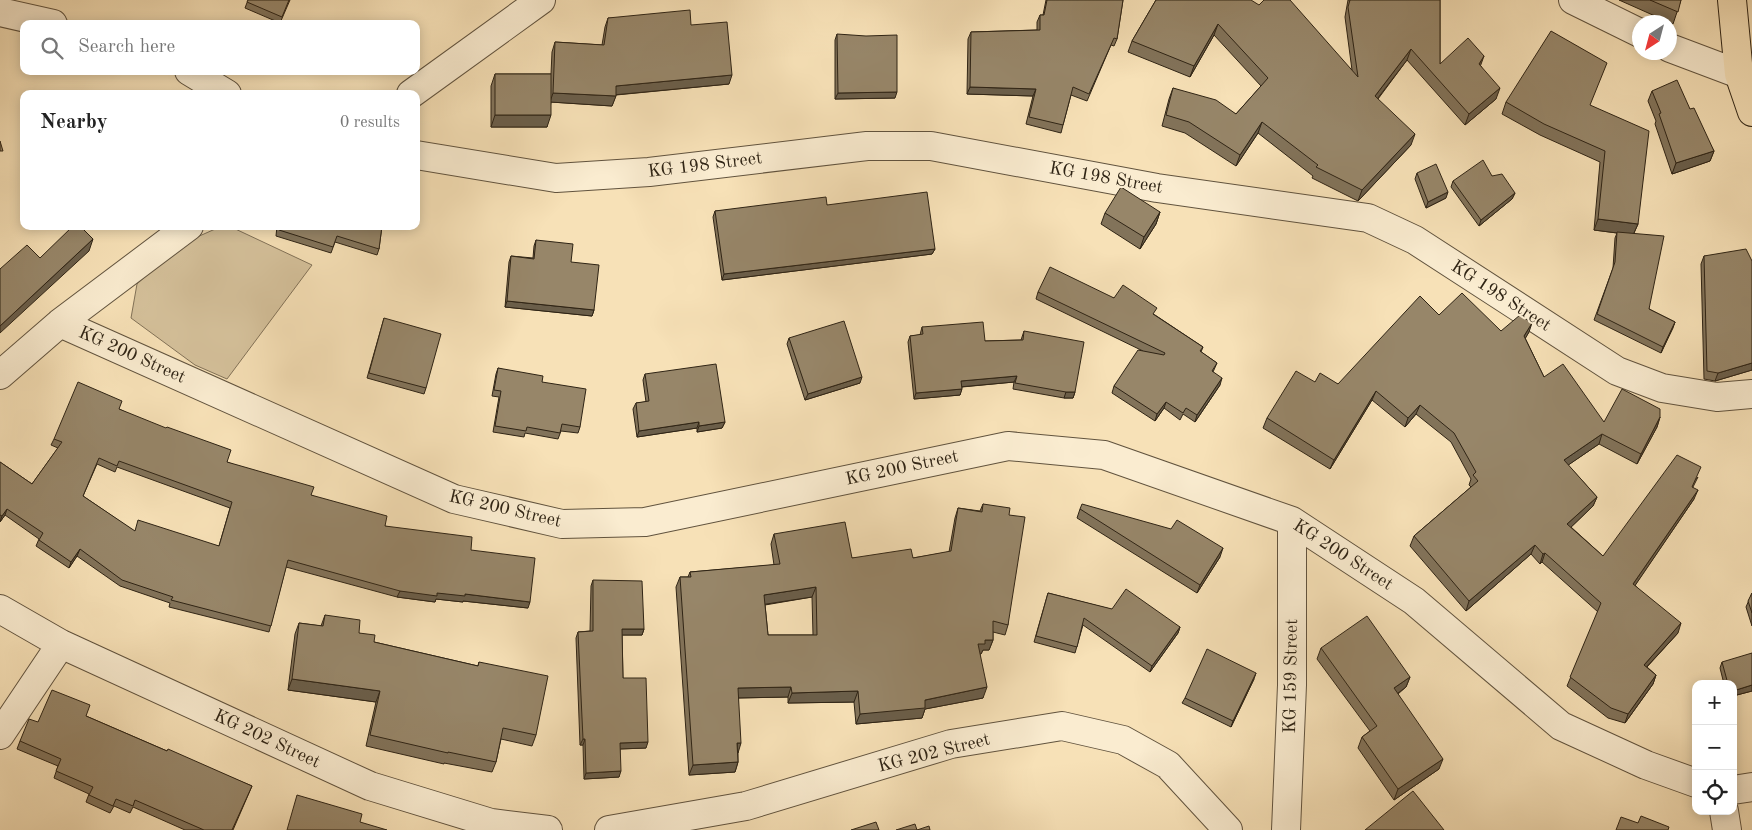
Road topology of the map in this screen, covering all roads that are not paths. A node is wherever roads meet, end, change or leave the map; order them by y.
1 (541, 0) edge
2 (1573, 0) edge
3 (1732, 0) edge
4 (0, 12) edge
5 (35, 20) edge
6 (1632, 29) edge
7 (1677, 51) edge
8 (1739, 74) junction
9 (196, 75) edge
10 (220, 90) edge
11 (417, 90) edge
12 (1752, 112) edge
13 (420, 156) edge
14 (184, 230) edge
15 (60, 323) junction
16 (0, 375) edge
17 (1752, 394) edge
18 (1292, 521) junction
19 (0, 609) edge
20 (61, 644) junction
21 (0, 735) edge
22 (1692, 782) edge
23 (1752, 787) edge
24 (1737, 789) edge
25 (1725, 815) edge
26 (548, 830) edge
27 (609, 830) edge
28 (1228, 830) edge
29 (1286, 830) edge
30 (1727, 830) edge

1 - 11 street
2 - 6 street
3 - 8 main road
4 - 5 street
7 - 8 street
8 - 12 main road
9 - 10 street
13 - 17 street, KG 198 Street
14 - 15 street
15 - 16 street
15 - 18 street, KG 200 Street
18 - 22 street, KG 200 Street
18 - 29 street, KG 159 Street
19 - 20 street, KG 202 Street
20 - 21 street
20 - 26 street, KG 202 Street
23 - 24 street
25 - 30 street
27 - 28 street, KG 202 Street

